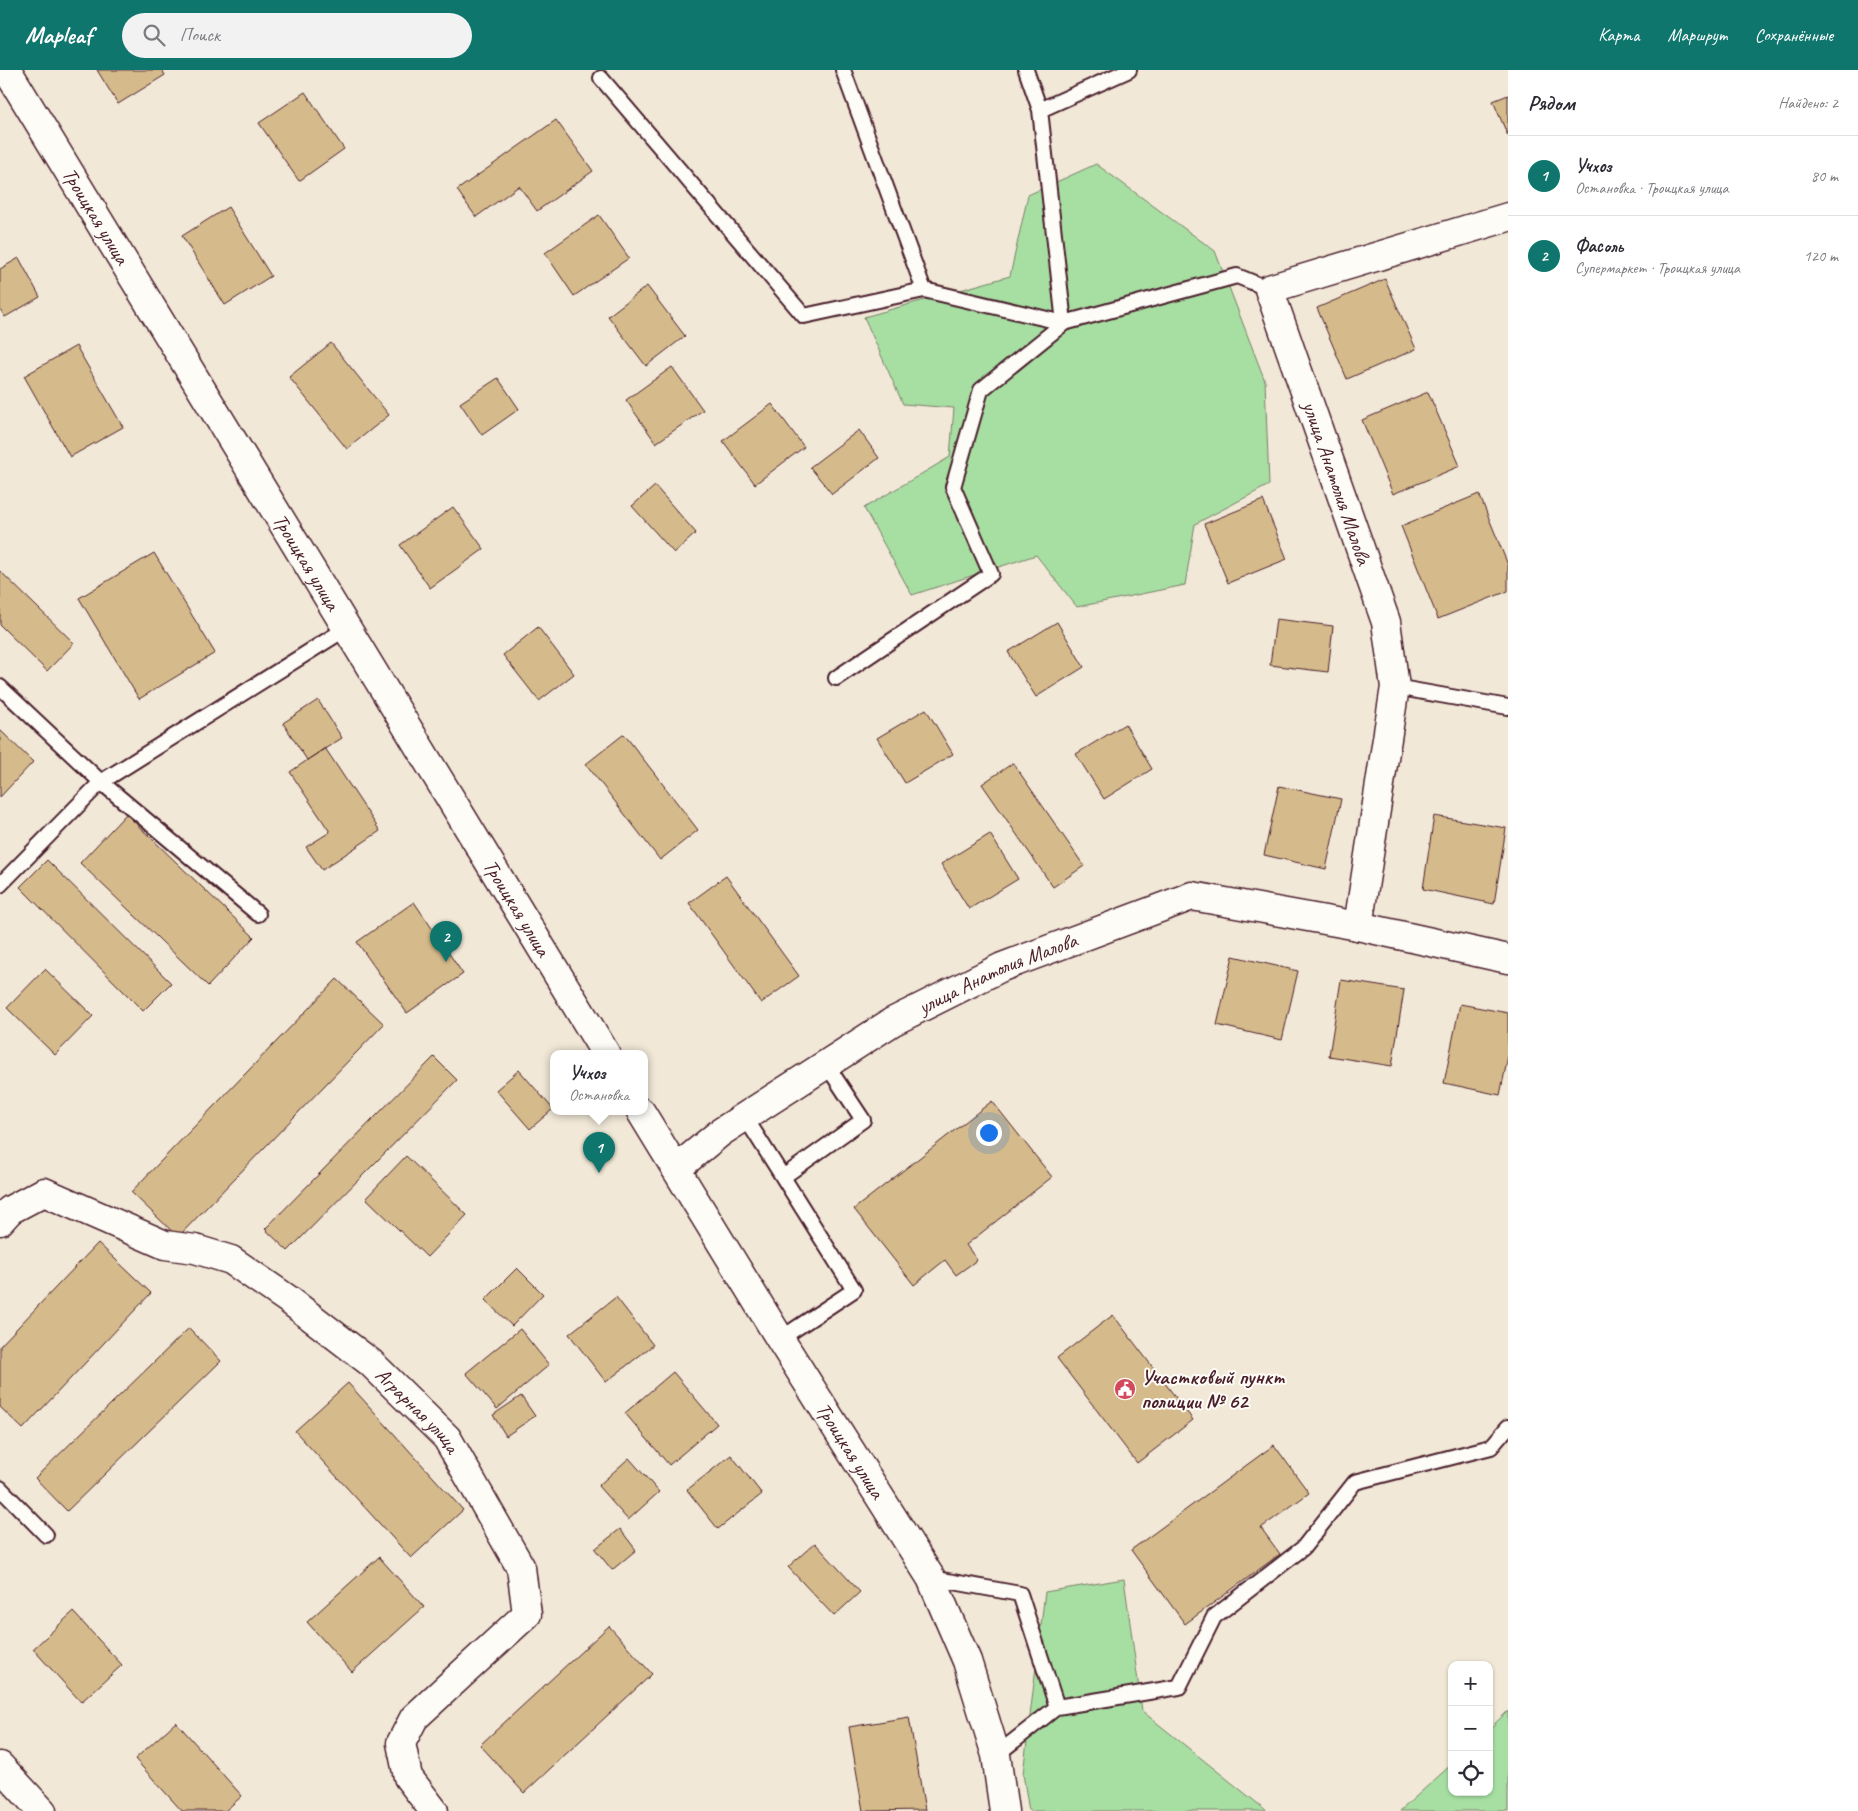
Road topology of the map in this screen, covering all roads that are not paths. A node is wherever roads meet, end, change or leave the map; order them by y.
1 (7, 70) edge
2 (843, 70) edge
3 (1026, 70) edge
4 (1129, 70) edge
5 (601, 78) dead end
6 (1040, 110) junction
7 (1508, 217) edge
8 (924, 290) junction
9 (1269, 290) junction
10 (1064, 322) junction
11 (347, 628) junction
12 (836, 678) dead end
13 (0, 687) edge
14 (1395, 687) junction
15 (1508, 707) edge
16 (101, 782) junction
17 (0, 885) edge
18 (258, 914) dead end
19 (1358, 926) junction
20 (1508, 960) edge
21 (604, 1050) edge
22 (826, 1064) junction
23 (643, 1115) edge
24 (745, 1117) junction
25 (676, 1169) junction
26 (783, 1177) junction
27 (0, 1221) edge
28 (780, 1339) junction
29 (1508, 1427) edge
30 (0, 1488) edge
31 (46, 1535) dead end
32 (931, 1578) junction
33 (1057, 1706) junction
34 (996, 1755) junction
35 (0, 1766) edge
36 (42, 1811) edge
37 (434, 1811) edge
38 (1004, 1811) edge

1 - 11 street, Троицкая улица
2 - 8 lane
3 - 6 lane
4 - 6 lane
5 - 8 lane
6 - 10 lane
7 - 9 street
8 - 10 lane
9 - 10 lane
9 - 14 street, улица Анатолия Малова
10 - 12 lane
11 - 16 lane
11 - 21 street, Троицкая улица
13 - 16 lane
14 - 15 lane
14 - 19 street, улица Анатолия Малова
16 - 17 lane
16 - 18 lane
19 - 20 street, улица Анатолия Малова
19 - 22 street, улица Анатолия Малова
22 - 24 street, улица Анатолия Малова
22 - 26 lane
23 - 25 street, Троицкая улица
24 - 25 street, улица Анатолия Малова
24 - 26 lane
25 - 28 street, Троицкая улица
26 - 28 lane
27 - 37 street, Аграрная улица
28 - 32 street, Троицкая улица
29 - 33 lane
30 - 31 lane
32 - 33 lane
32 - 34 street, Троицкая улица
33 - 34 lane
34 - 38 street, Троицкая улица
35 - 36 street

